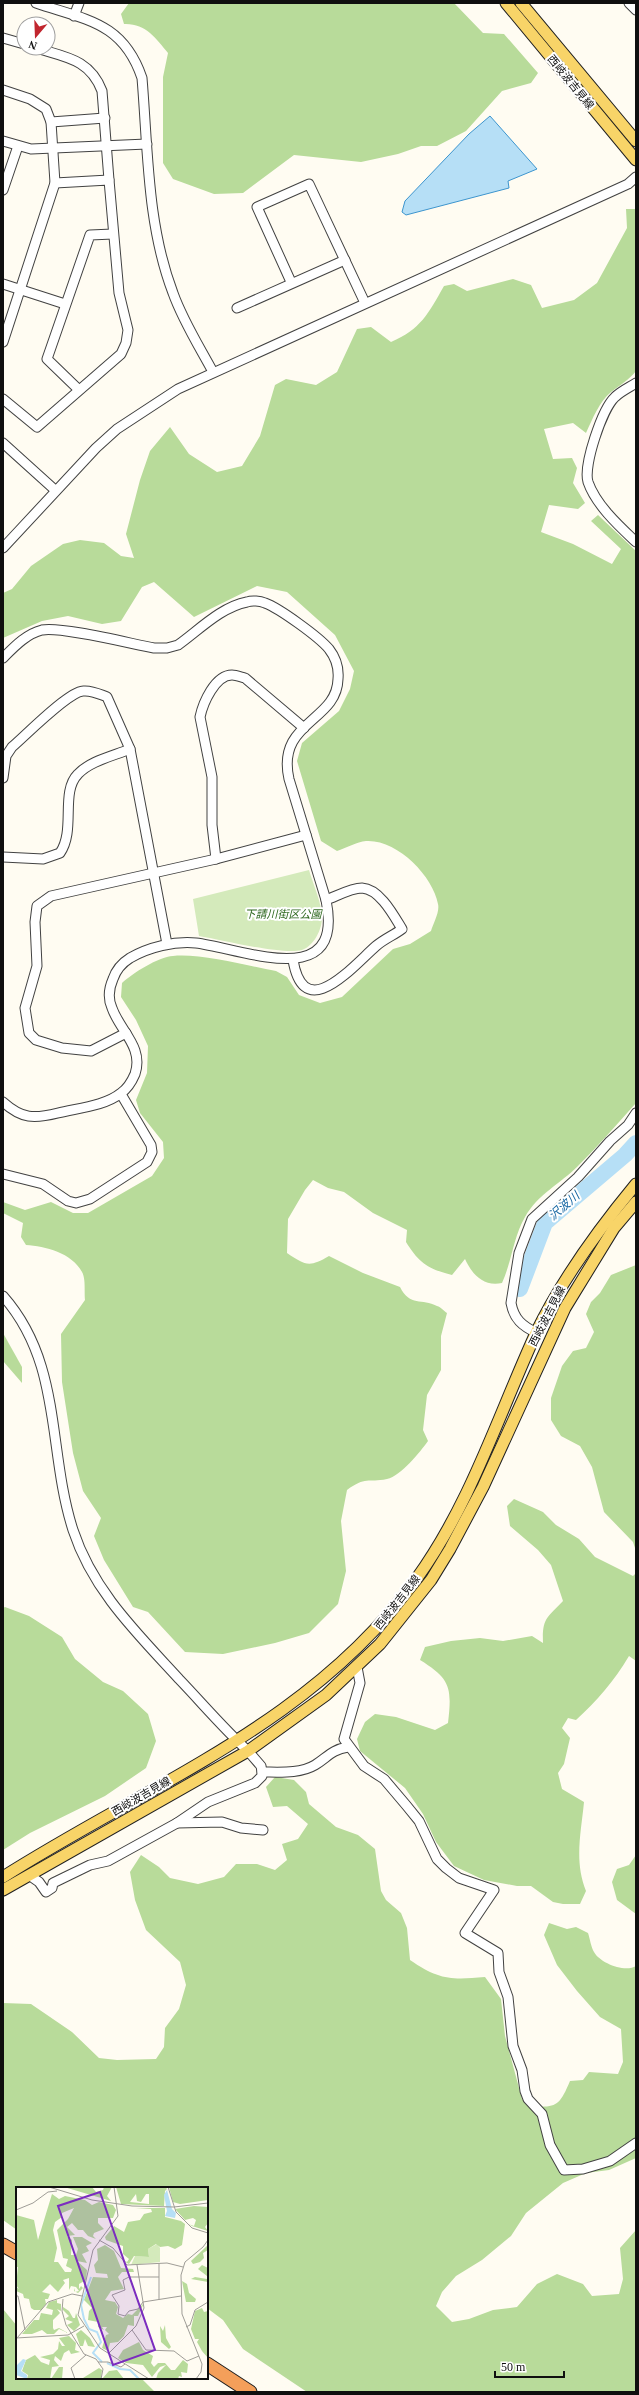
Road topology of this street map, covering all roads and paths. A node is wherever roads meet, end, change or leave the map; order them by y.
1 (36, 3) edge
2 (79, 3) edge
3 (506, 3) edge
4 (522, 3) edge
5 (629, 3) edge
6 (636, 10) edge
7 (74, 16) junction
8 (3, 38) edge
9 (16, 42) edge
10 (56, 54) edge
11 (3, 90) edge
12 (105, 118) junction
13 (51, 122) junction
14 (3, 141) edge
15 (636, 141) edge
16 (148, 144) junction
17 (18, 146) junction
18 (108, 147) junction
19 (54, 150) junction
20 (636, 160) edge
21 (636, 178) edge
22 (109, 180) junction
23 (55, 183) junction
24 (3, 190) edge
25 (113, 234) junction
26 (345, 260) junction
27 (291, 282) junction
28 (3, 284) edge
29 (21, 290) junction
30 (365, 303) junction
31 (65, 304) junction
32 (238, 308) dead end
33 (3, 342) edge
34 (213, 372) junction
35 (636, 383) edge
36 (78, 389) junction
37 (3, 399) edge
38 (3, 443) edge
39 (55, 490) junction
40 (636, 542) edge
41 (3, 548) edge
42 (3, 658) edge
43 (304, 728) junction
44 (130, 749) junction
45 (3, 778) edge
46 (306, 835) junction
47 (3, 857) edge
48 (216, 859) junction
49 (153, 873) junction
50 (326, 900) junction
51 (167, 944) junction
52 (293, 960) junction
53 (126, 1033) junction
54 (121, 1094) junction
55 (3, 1102) edge
56 (636, 1113) edge
57 (3, 1174) edge
58 (636, 1184) edge
59 (636, 1202) edge
60 (3, 1296) edge
61 (536, 1333) junction
62 (357, 1667) junction
63 (236, 1741) junction
64 (348, 1746) junction
65 (248, 1751) junction
66 (262, 1772) junction
67 (177, 1823) junction
68 (263, 1830) dead end
69 (29, 1875) junction
70 (3, 1877) edge
71 (3, 1890) edge
72 (636, 2142) edge
73 (3, 2245) edge
74 (16, 2252) edge
75 (208, 2365) edge
76 (250, 2392) edge

1 - 7 street
2 - 7 street
3 - 20 main road, 西岐波吉見線
4 - 15 main road, 西岐波吉見線
5 - 6 street
7 - 16 street
8 - 9 street
10 - 12 street
11 - 13 street
12 - 13 street
12 - 18 street
13 - 19 street
14 - 17 street
16 - 18 street
16 - 34 street
17 - 19 street
17 - 24 street
18 - 19 street
18 - 22 street
19 - 23 street
21 - 30 street
22 - 23 street
22 - 25 street
23 - 29 street
25 - 31 street
25 - 36 street
26 - 27 street
26 - 27 street
26 - 30 street
27 - 32 street
28 - 29 street
29 - 31 street
29 - 33 street
30 - 34 street
31 - 36 street
34 - 39 street
35 - 40 street
36 - 37 street
38 - 39 street
39 - 41 street
42 - 43 street
43 - 46 street
43 - 48 street
44 - 45 street
44 - 47 street
44 - 49 street
46 - 48 street
46 - 50 street
48 - 49 street
49 - 51 street
49 - 53 street
50 - 52 street
50 - 52 street
51 - 52 street
51 - 53 street
53 - 54 street
54 - 55 street
54 - 57 street
56 - 61 street
58 - 61 main road, 西岐波吉見線
59 - 62 main road, 西岐波吉見線
60 - 63 street
61 - 63 main road, 西岐波吉見線
62 - 64 street
62 - 65 main road, 西岐波吉見線
63 - 65 street
63 - 70 main road, 西岐波吉見線
64 - 66 street
64 - 72 street
65 - 66 street
65 - 69 main road, 西岐波吉見線
66 - 67 street
67 - 68 street
67 - 69 street
69 - 71 main road, 西岐波吉見線
73 - 74 highway
75 - 76 highway

